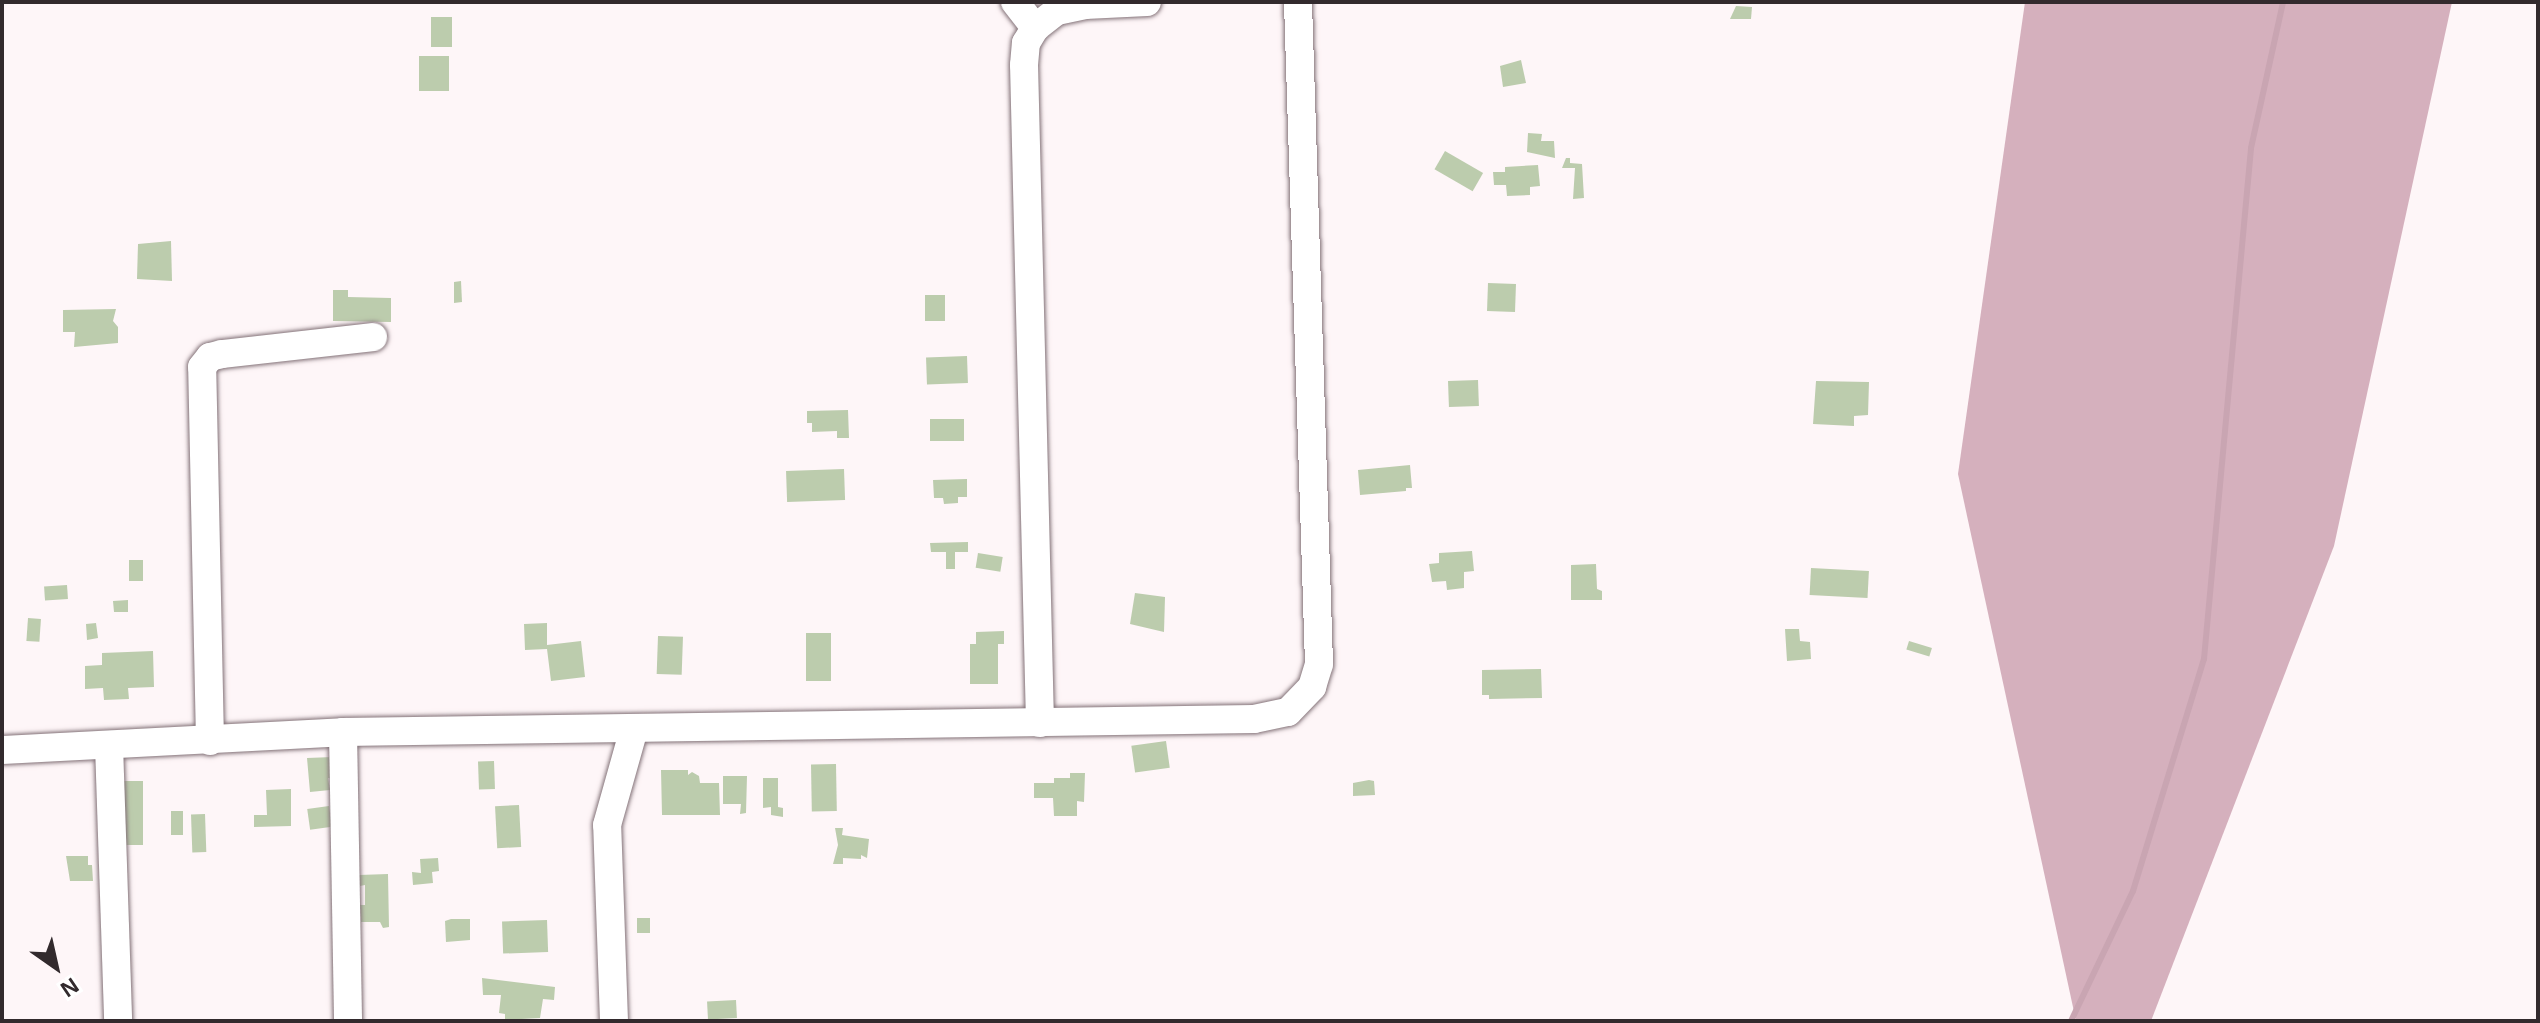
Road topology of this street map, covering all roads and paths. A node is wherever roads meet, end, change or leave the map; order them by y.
1 (1015, 2) edge
2 (1147, 2) edge
3 (1298, 2) edge
4 (1035, 28) junction
5 (373, 337) dead end
6 (1040, 723) junction
7 (634, 729) junction
8 (343, 732) junction
9 (210, 741) junction
10 (109, 745) junction
11 (2, 750) edge
12 (118, 1021) edge
13 (348, 1021) edge
14 (614, 1021) edge

1 - 4 street
2 - 4 street
3 - 6 street
4 - 6 street
5 - 9 street
6 - 7 street
7 - 8 street
7 - 14 street
8 - 9 street
8 - 13 street
9 - 10 street
10 - 11 street
10 - 12 street

